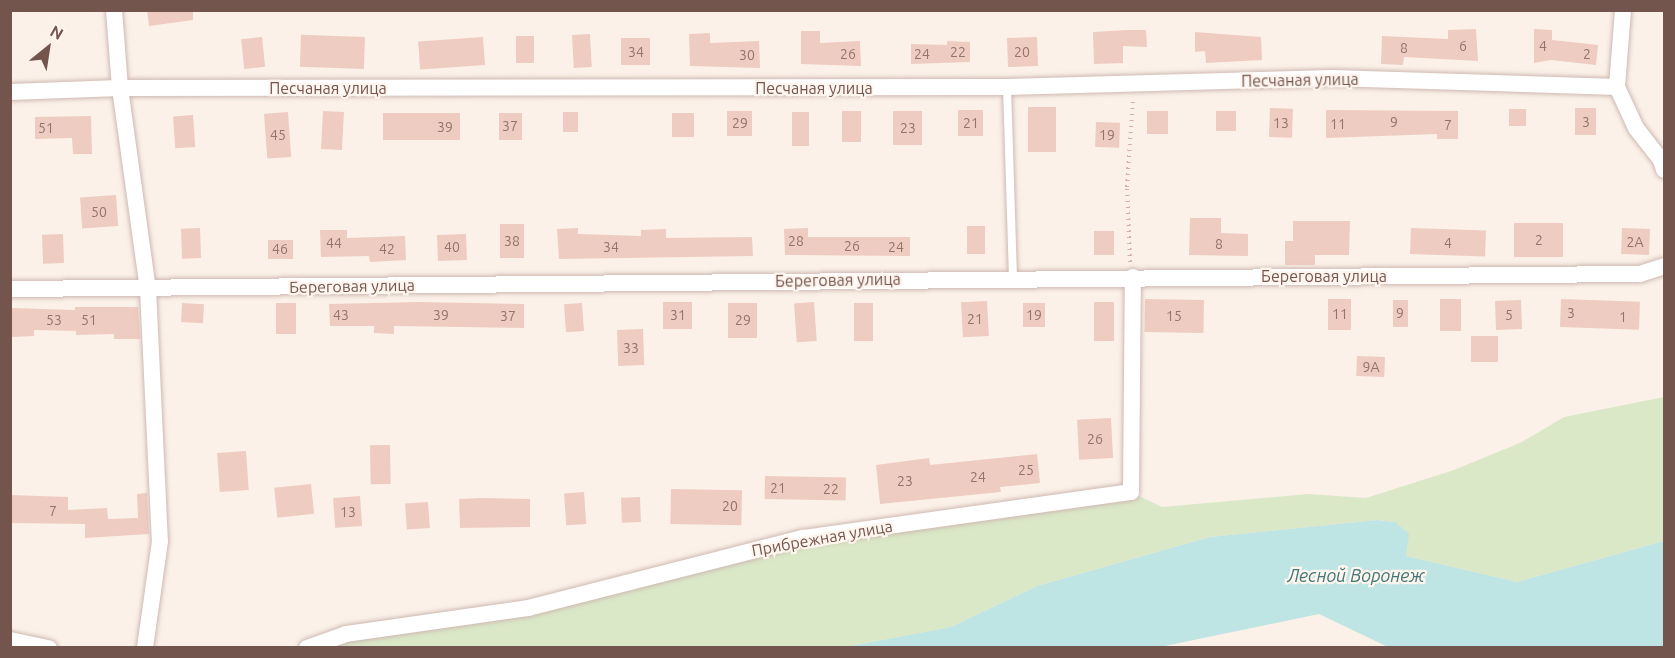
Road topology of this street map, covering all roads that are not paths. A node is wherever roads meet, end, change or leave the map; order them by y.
1 (114, 10) edge
2 (1623, 10) edge
3 (1007, 87) junction
4 (1617, 87) junction
5 (120, 88) junction
6 (10, 92) edge
7 (1665, 170) edge
8 (1665, 266) edge
9 (1133, 277) junction
10 (1013, 278) junction
11 (10, 289) edge
12 (148, 289) junction
13 (10, 640) edge
14 (49, 648) edge
15 (145, 648) edge
16 (307, 648) edge

1 - 5 street
2 - 4 street
3 - 4 street, Песчаная улица
3 - 5 street, Песчаная улица
3 - 10 lane
4 - 7 street
5 - 6 street, Песчаная улица
5 - 12 street
8 - 9 street, Береговая улица
9 - 10 street, Береговая улица
9 - 16 street, Прибрежная улица
10 - 12 street, Береговая улица
11 - 12 street, Береговая улица
12 - 15 street
13 - 14 street

